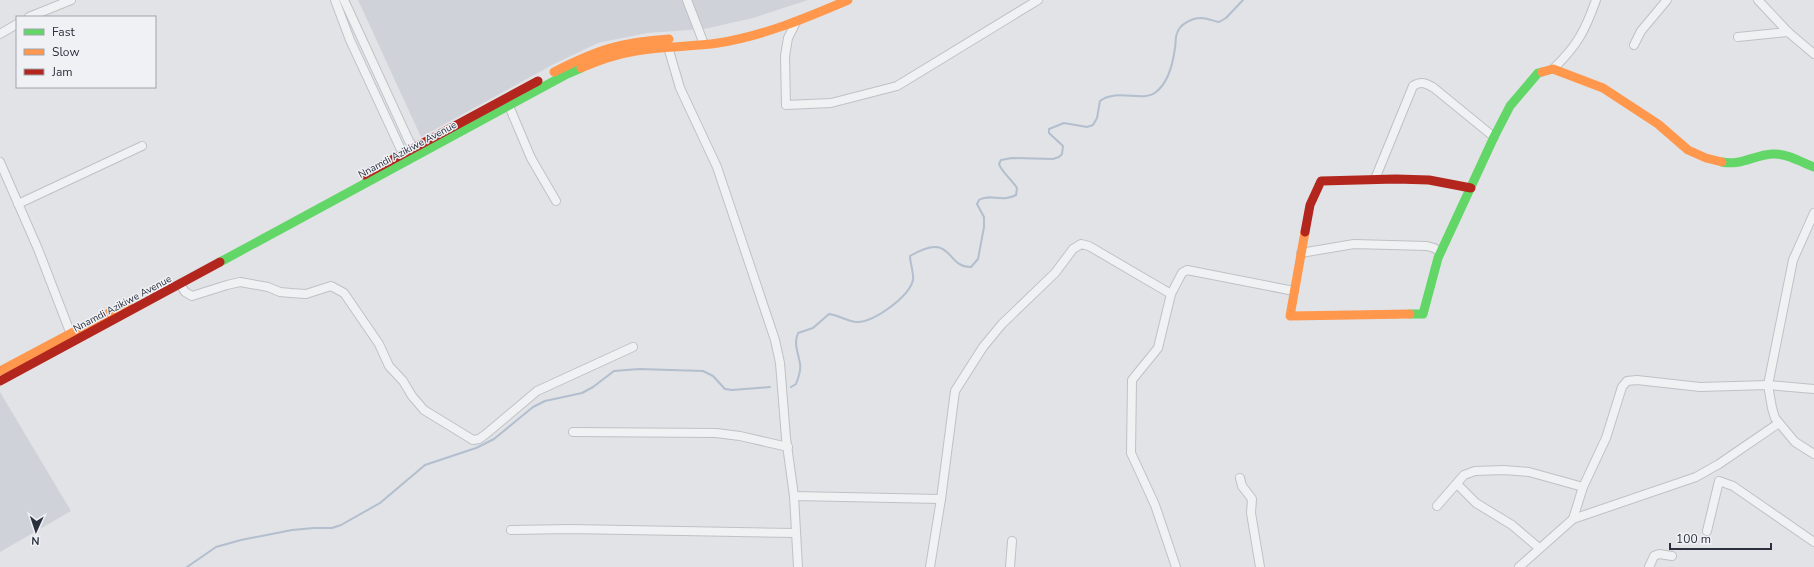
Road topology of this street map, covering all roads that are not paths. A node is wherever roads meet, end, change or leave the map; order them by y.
1 (70, 0) edge
2 (335, 0) edge
3 (344, 0) edge
4 (687, 0) edge
5 (828, 0) edge
6 (848, 0) edge
7 (1038, 0) edge
8 (1596, 0) edge
9 (1667, 0) edge
10 (1758, 0) edge
11 (31, 16) edge
12 (796, 22) junction
13 (16, 25) edge
14 (1788, 32) junction
15 (0, 34) edge
16 (1738, 37) dead end
17 (703, 41) junction
18 (1634, 45) dead end
19 (668, 48) junction
20 (1814, 54) edge
21 (1553, 69) junction
22 (509, 106) junction
23 (1494, 137) junction
24 (142, 146) dead end
25 (414, 148) junction
26 (403, 154) junction
27 (0, 162) edge
28 (1814, 167) edge
29 (1375, 179) junction
30 (1471, 188) junction
31 (556, 201) dead end
32 (18, 204) junction
33 (1814, 213) edge
34 (1440, 252) junction
35 (1300, 253) junction
36 (180, 284) junction
37 (1294, 291) junction
38 (1171, 294) junction
39 (73, 338) junction
40 (633, 347) dead end
41 (0, 371) edge
42 (0, 381) edge
43 (1768, 385) junction
44 (1814, 389) edge
45 (1779, 423) junction
46 (573, 432) dead end
47 (788, 447) junction
48 (1814, 454) edge
49 (1240, 478) dead end
50 (1457, 484) junction
51 (1583, 487) junction
52 (794, 496) junction
53 (941, 499) junction
54 (1437, 506) dead end
55 (1574, 519) junction
56 (511, 530) dead end
57 (1706, 531) dead end
58 (796, 533) junction
59 (1012, 541) dead end
60 (1814, 542) edge
61 (1539, 548) junction
62 (1672, 556) dead end
63 (798, 567) edge
64 (930, 567) edge
65 (1010, 567) edge
66 (1176, 567) edge
67 (1260, 567) edge
68 (1519, 567) edge
69 (1649, 567) edge

1 - 11 street
2 - 26 street
3 - 25 street
4 - 17 street
5 - 17 main road, Nnamdi Azikiwe Avenue
6 - 12 main road, Nnamdi Azikiwe Avenue
7 - 12 street
8 - 21 street
9 - 18 street
10 - 14 street
12 - 17 main road, Nnamdi Azikiwe Avenue
13 - 15 street
14 - 16 street
14 - 20 street
17 - 19 main road, Nnamdi Azikiwe Avenue
17 - 25 main road, Nnamdi Azikiwe Avenue
19 - 22 main road, Nnamdi Azikiwe Avenue
19 - 47 street
21 - 23 main road
21 - 28 main road
22 - 31 street
22 - 36 main road, Nnamdi Azikiwe Avenue
23 - 29 street
23 - 30 main road
24 - 32 street
25 - 26 main road, Nnamdi Azikiwe Avenue
26 - 39 main road, Nnamdi Azikiwe Avenue
27 - 32 street
29 - 30 main road
29 - 35 main road
30 - 34 main road
32 - 39 street
33 - 43 street
34 - 35 street
34 - 37 main road
35 - 37 main road
36 - 39 main road, Nnamdi Azikiwe Avenue
36 - 40 street
37 - 38 street
38 - 53 street
38 - 66 street
39 - 41 main road, Nnamdi Azikiwe Avenue
39 - 42 main road, Nnamdi Azikiwe Avenue
43 - 44 street
43 - 45 street
43 - 51 street
45 - 48 street
45 - 55 street
46 - 47 street
47 - 52 street
49 - 67 street
50 - 51 street
50 - 54 street
50 - 61 street
51 - 55 street
52 - 53 street
52 - 58 street
53 - 64 street
55 - 61 street
56 - 58 street
57 - 60 street
58 - 63 street
59 - 65 street
61 - 68 street
62 - 69 street

